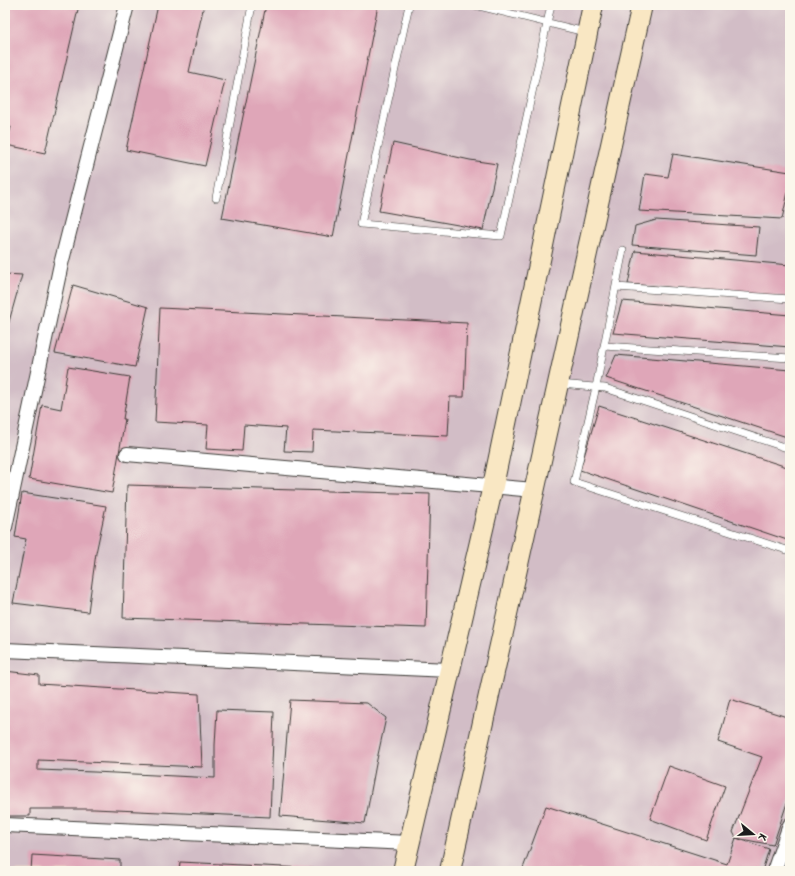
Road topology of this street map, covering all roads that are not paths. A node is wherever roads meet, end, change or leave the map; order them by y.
1 (127, 5) edge
2 (252, 5) edge
3 (410, 5) edge
4 (474, 5) edge
5 (551, 5) edge
6 (593, 5) edge
7 (642, 5) edge
8 (547, 23) junction
9 (587, 33) junction
10 (216, 198) dead end
11 (623, 250) dead end
12 (616, 287) junction
13 (790, 299) edge
14 (604, 346) junction
15 (790, 358) edge
16 (558, 384) junction
17 (596, 387) junction
18 (790, 449) edge
19 (127, 454) dead end
20 (493, 486) junction
21 (534, 490) junction
22 (5, 527) edge
23 (790, 551) edge
24 (5, 650) edge
25 (449, 670) junction
26 (5, 825) edge
27 (790, 825) edge
28 (410, 843) junction
29 (786, 846) edge
30 (403, 871) edge
31 (450, 871) edge
32 (774, 871) edge

1 - 22 street
2 - 10 lane
3 - 8 lane
4 - 8 lane
5 - 8 lane
6 - 9 main road
7 - 16 main road
8 - 9 lane
9 - 20 main road
11 - 12 lane
12 - 13 lane
12 - 14 lane
14 - 15 lane
14 - 17 lane
16 - 17 lane
16 - 21 main road
17 - 18 lane
17 - 23 lane
19 - 20 street
20 - 21 street
20 - 25 main road
21 - 31 main road
24 - 25 street
25 - 28 main road
26 - 28 street
27 - 29 street
28 - 30 main road
29 - 32 street

